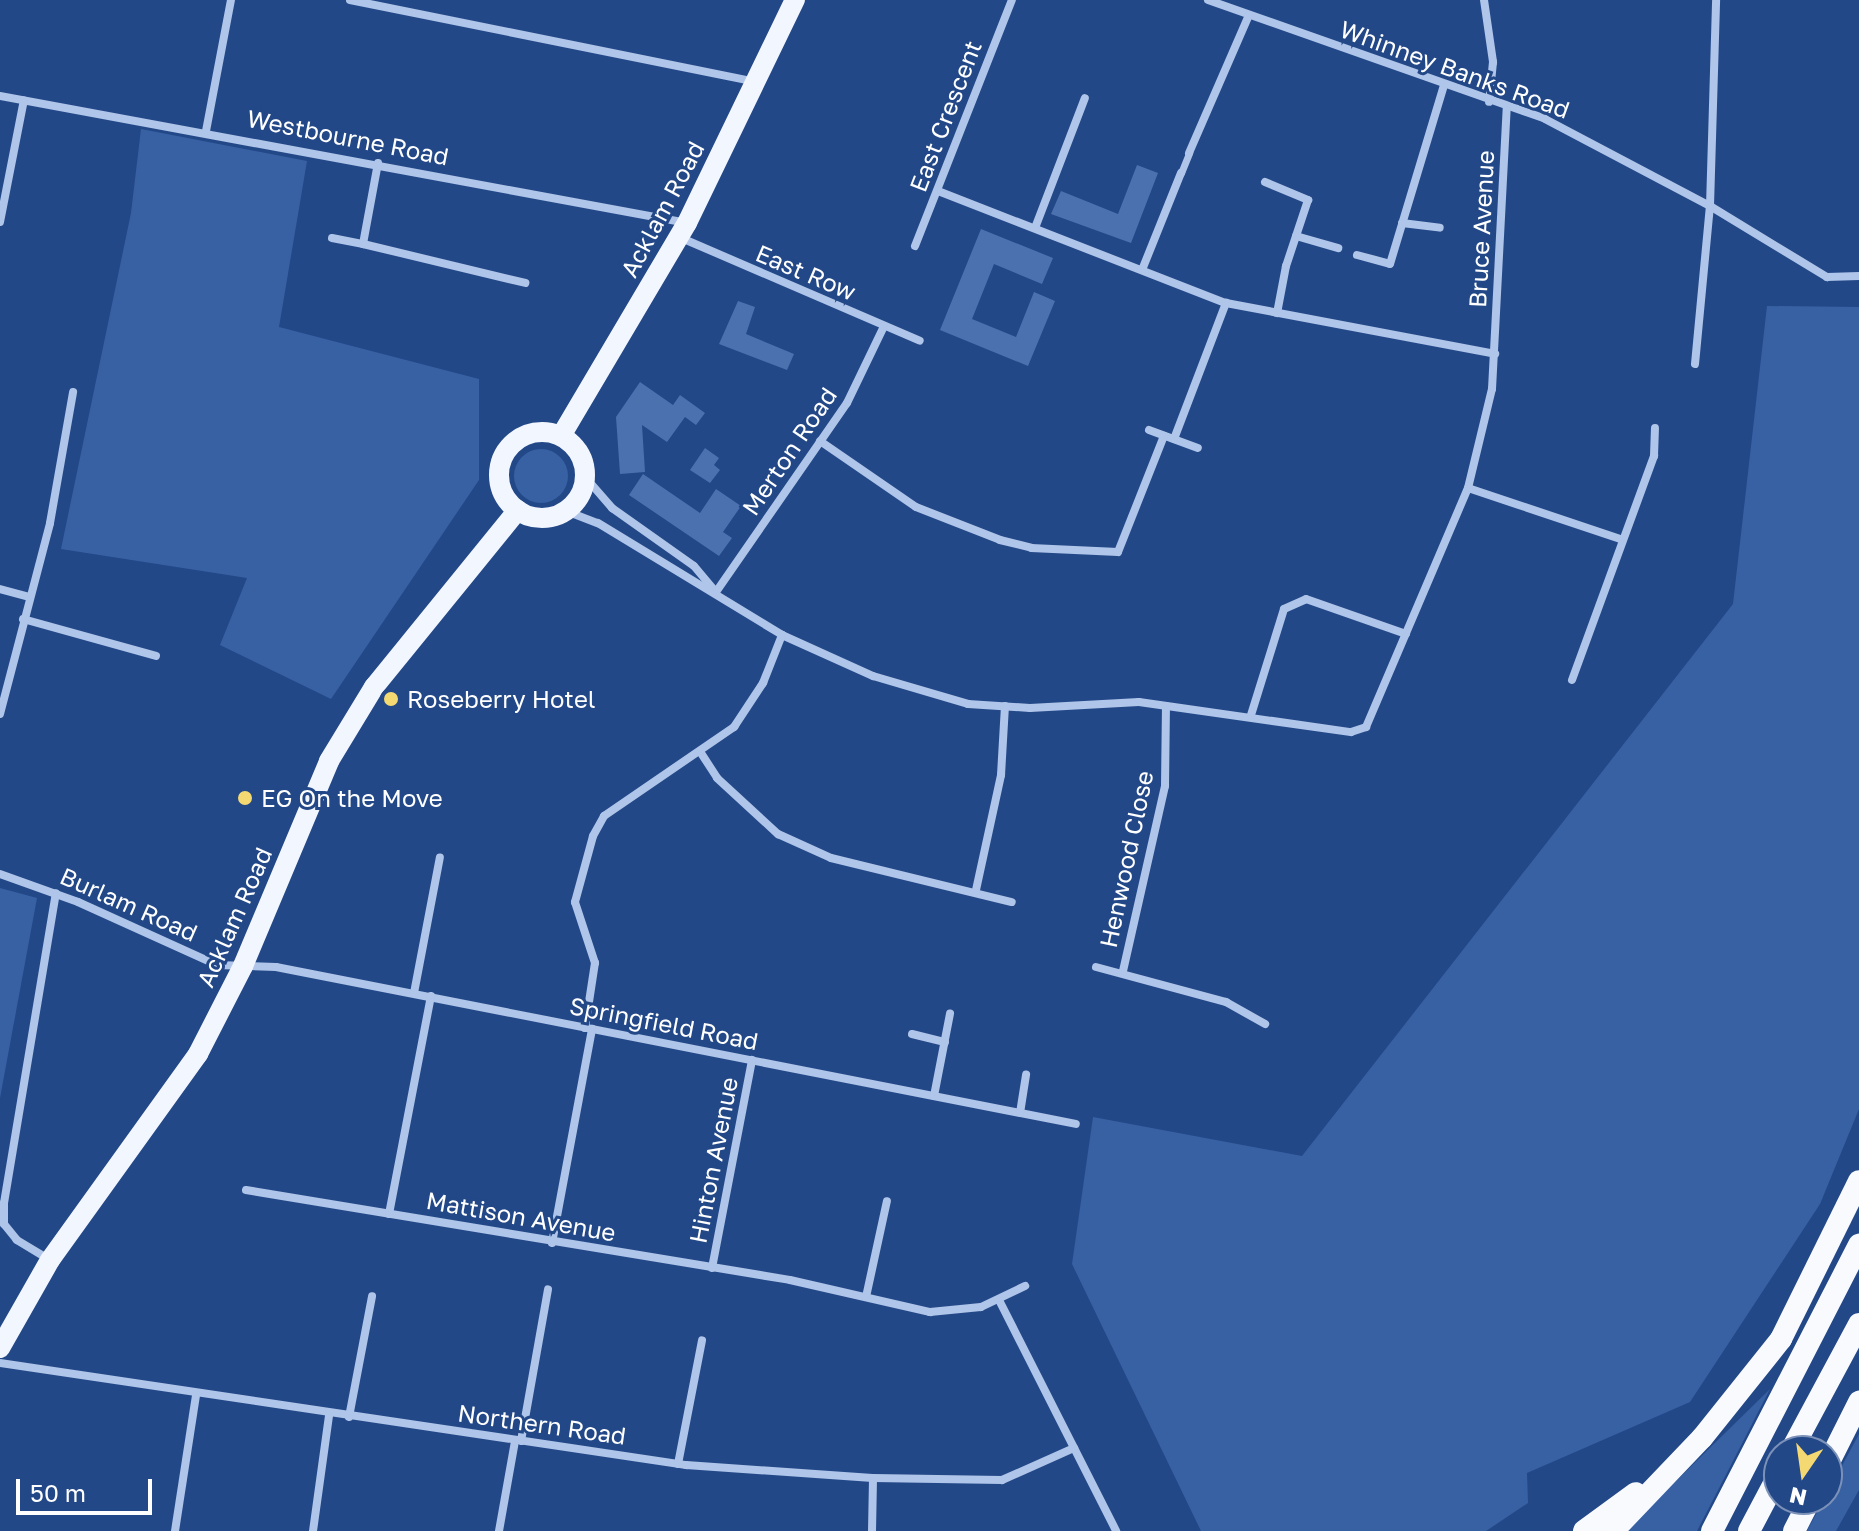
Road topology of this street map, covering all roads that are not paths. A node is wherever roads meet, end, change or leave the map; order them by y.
1 (231, 0) edge
2 (350, 0) edge
3 (795, 0) edge
4 (1012, 0) edge
5 (1208, 0) edge
6 (1484, 0) edge
7 (1716, 0) edge
8 (1249, 15) junction
9 (757, 82) junction
10 (1444, 85) junction
11 (0, 96) edge
12 (1085, 98) dead end
13 (24, 100) junction
14 (1489, 102) junction
15 (1507, 107) junction
16 (206, 131) junction
17 (1189, 153) joint
18 (378, 163) junction
19 (1181, 173) joint
20 (1265, 182) dead end
21 (938, 191) junction
22 (1710, 206) junction
23 (0, 222) edge
24 (1402, 223) junction
25 (1035, 228) junction
26 (1440, 228) dead end
27 (683, 230) junction
28 (1296, 236) junction
29 (332, 238) dead end
30 (363, 244) junction
31 (915, 246) dead end
32 (1338, 248) dead end
33 (1357, 255) dead end
34 (1142, 270) junction
35 (1854, 278) edge
36 (525, 283) dead end
37 (1226, 303) junction
38 (1277, 313) junction
39 (884, 326) junction
40 (920, 341) dead end
41 (1495, 354) junction
42 (1695, 364) dead end
43 (73, 392) dead end
44 (1655, 428) dead end
45 (1149, 430) dead end
46 (561, 436) junction
47 (1164, 436) junction
48 (1174, 439) junction
49 (820, 441) junction
50 (1198, 448) dead end
51 (586, 478) junction
52 (1468, 488) junction
53 (518, 510) junction
54 (566, 511) junction
55 (1623, 540) junction
56 (0, 589) edge
57 (716, 592) junction
58 (29, 597) junction
59 (23, 619) junction
60 (1406, 634) junction
61 (782, 635) junction
62 (156, 656) dead end
63 (1572, 680) dead end
64 (1005, 706) junction
65 (1166, 706) junction
66 (0, 714) edge
67 (1251, 715) junction
68 (701, 753) junction
69 (440, 857) dead end
70 (0, 874) edge
71 (976, 890) junction
72 (56, 893) junction
73 (1012, 902) dead end
74 (243, 966) junction
75 (1096, 967) dead end
76 (1123, 971) junction
77 (414, 993) junction
78 (431, 996) junction
79 (950, 1014) dead end
80 (1265, 1024) dead end
81 (588, 1029) junction
82 (912, 1034) dead end
83 (945, 1042) junction
84 (752, 1060) junction
85 (1026, 1074) dead end
86 (934, 1096) junction
87 (1020, 1113) junction
88 (1076, 1124) dead end
89 (1859, 1181) edge
90 (246, 1190) dead end
91 (1859, 1191) edge
92 (887, 1201) dead end
93 (389, 1214) junction
94 (1842, 1219) junction
95 (552, 1243) junction
96 (1859, 1245) edge
97 (50, 1260) junction
98 (712, 1268) junction
99 (1025, 1286) dead end
100 (548, 1289) dead end
101 (372, 1296) dead end
102 (866, 1297) junction
103 (999, 1300) junction
104 (1859, 1324) edge
105 (702, 1340) dead end
106 (0, 1348) edge
107 (0, 1363) edge
108 (196, 1395) junction
109 (1859, 1402) edge
110 (329, 1415) junction
111 (349, 1417) junction
112 (1800, 1435) edge
113 (1842, 1435) edge
114 (518, 1441) junction
115 (1074, 1448) junction
116 (678, 1464) junction
117 (1676, 1465) junction
118 (873, 1478) junction
119 (1763, 1504) edge
120 (175, 1531) edge
121 (313, 1531) edge
122 (499, 1531) edge
123 (872, 1531) edge
124 (1116, 1531) edge
125 (1584, 1531) edge
126 (1613, 1531) edge
127 (1712, 1531) edge
128 (1749, 1531) edge

1 - 16 street
2 - 9 street
3 - 9 main road, Acklam Road
4 - 21 street, East Crescent
5 - 8 street, Whinney Banks Road
6 - 14 street
7 - 22 street
8 - 10 street, Whinney Banks Road
8 - 17 street
9 - 27 main road, Acklam Road
10 - 14 street, Whinney Banks Road
10 - 24 street
11 - 13 street, Westbourne Road
12 - 25 street
13 - 16 street, Westbourne Road
13 - 23 street
14 - 15 street, Whinney Banks Road
15 - 22 street, Whinney Banks Road
15 - 41 street, Bruce Avenue
16 - 18 street, Westbourne Road
17 - 19 street
18 - 27 street, Westbourne Road
18 - 30 street
19 - 34 street
20 - 28 street
21 - 25 street
21 - 31 street, East Crescent
22 - 35 street, Whinney Banks Road
22 - 42 street
24 - 26 street
24 - 33 street
25 - 34 street
27 - 39 street, East Row
27 - 46 main road, Acklam Road
28 - 32 street
28 - 38 street
29 - 30 street
30 - 36 street
34 - 37 street
37 - 38 street
37 - 48 street
38 - 41 street
39 - 40 street, East Row
39 - 49 street, Merton Road
41 - 52 street, Bruce Avenue
43 - 58 street
44 - 55 street
45 - 47 street
46 - 51 main road
46 - 53 main road
47 - 48 street
47 - 49 street
48 - 50 street
49 - 57 street, Merton Road
51 - 54 main road
51 - 57 street
52 - 55 street
52 - 60 street, Bruce Avenue
53 - 54 main road
53 - 74 main road, Acklam Road
54 - 57 street
55 - 63 street
56 - 58 street
57 - 61 street, Bruce Avenue
58 - 59 street
59 - 62 street
59 - 66 street
60 - 67 street, Bruce Avenue
60 - 67 street
61 - 64 street, Bruce Avenue
61 - 68 street
64 - 65 street, Bruce Avenue
64 - 71 street
65 - 67 street, Bruce Avenue
65 - 76 street, Henwood Close
68 - 71 street
68 - 81 street
69 - 77 street
70 - 72 street, Burlam Road
71 - 73 street
72 - 74 street, Burlam Road
72 - 97 street
74 - 77 street, Springfield Road
74 - 97 main road, Acklam Road
75 - 76 street
76 - 80 street
77 - 78 street, Springfield Road
78 - 81 street, Springfield Road
78 - 93 street
79 - 83 street
81 - 84 street, Springfield Road
81 - 95 street
82 - 83 street
83 - 86 street
84 - 86 street, Springfield Road
84 - 98 street, Hinton Avenue
85 - 87 street
86 - 87 street, Springfield Road
87 - 88 street, Springfield Road
89 - 94 highway
90 - 93 street, Mattison Avenue
91 - 94 highway
92 - 102 street
93 - 95 street, Mattison Avenue
94 - 117 highway
95 - 98 street, Mattison Avenue
96 - 127 highway
97 - 106 main road, Acklam Road
98 - 102 street, Mattison Avenue
99 - 103 street, Mattison Avenue
100 - 114 street
101 - 111 street
102 - 103 street, Mattison Avenue
103 - 115 street
104 - 112 highway
105 - 116 street
107 - 108 street, Northern Road
108 - 110 street, Northern Road
108 - 120 street
109 - 113 highway
110 - 111 street, Northern Road
110 - 121 street
111 - 114 street, Northern Road
114 - 116 street, Northern Road
114 - 122 street
115 - 118 street, Northern Road
115 - 124 street
116 - 118 street, Northern Road
117 - 125 highway
117 - 126 highway
118 - 123 street
119 - 128 highway

